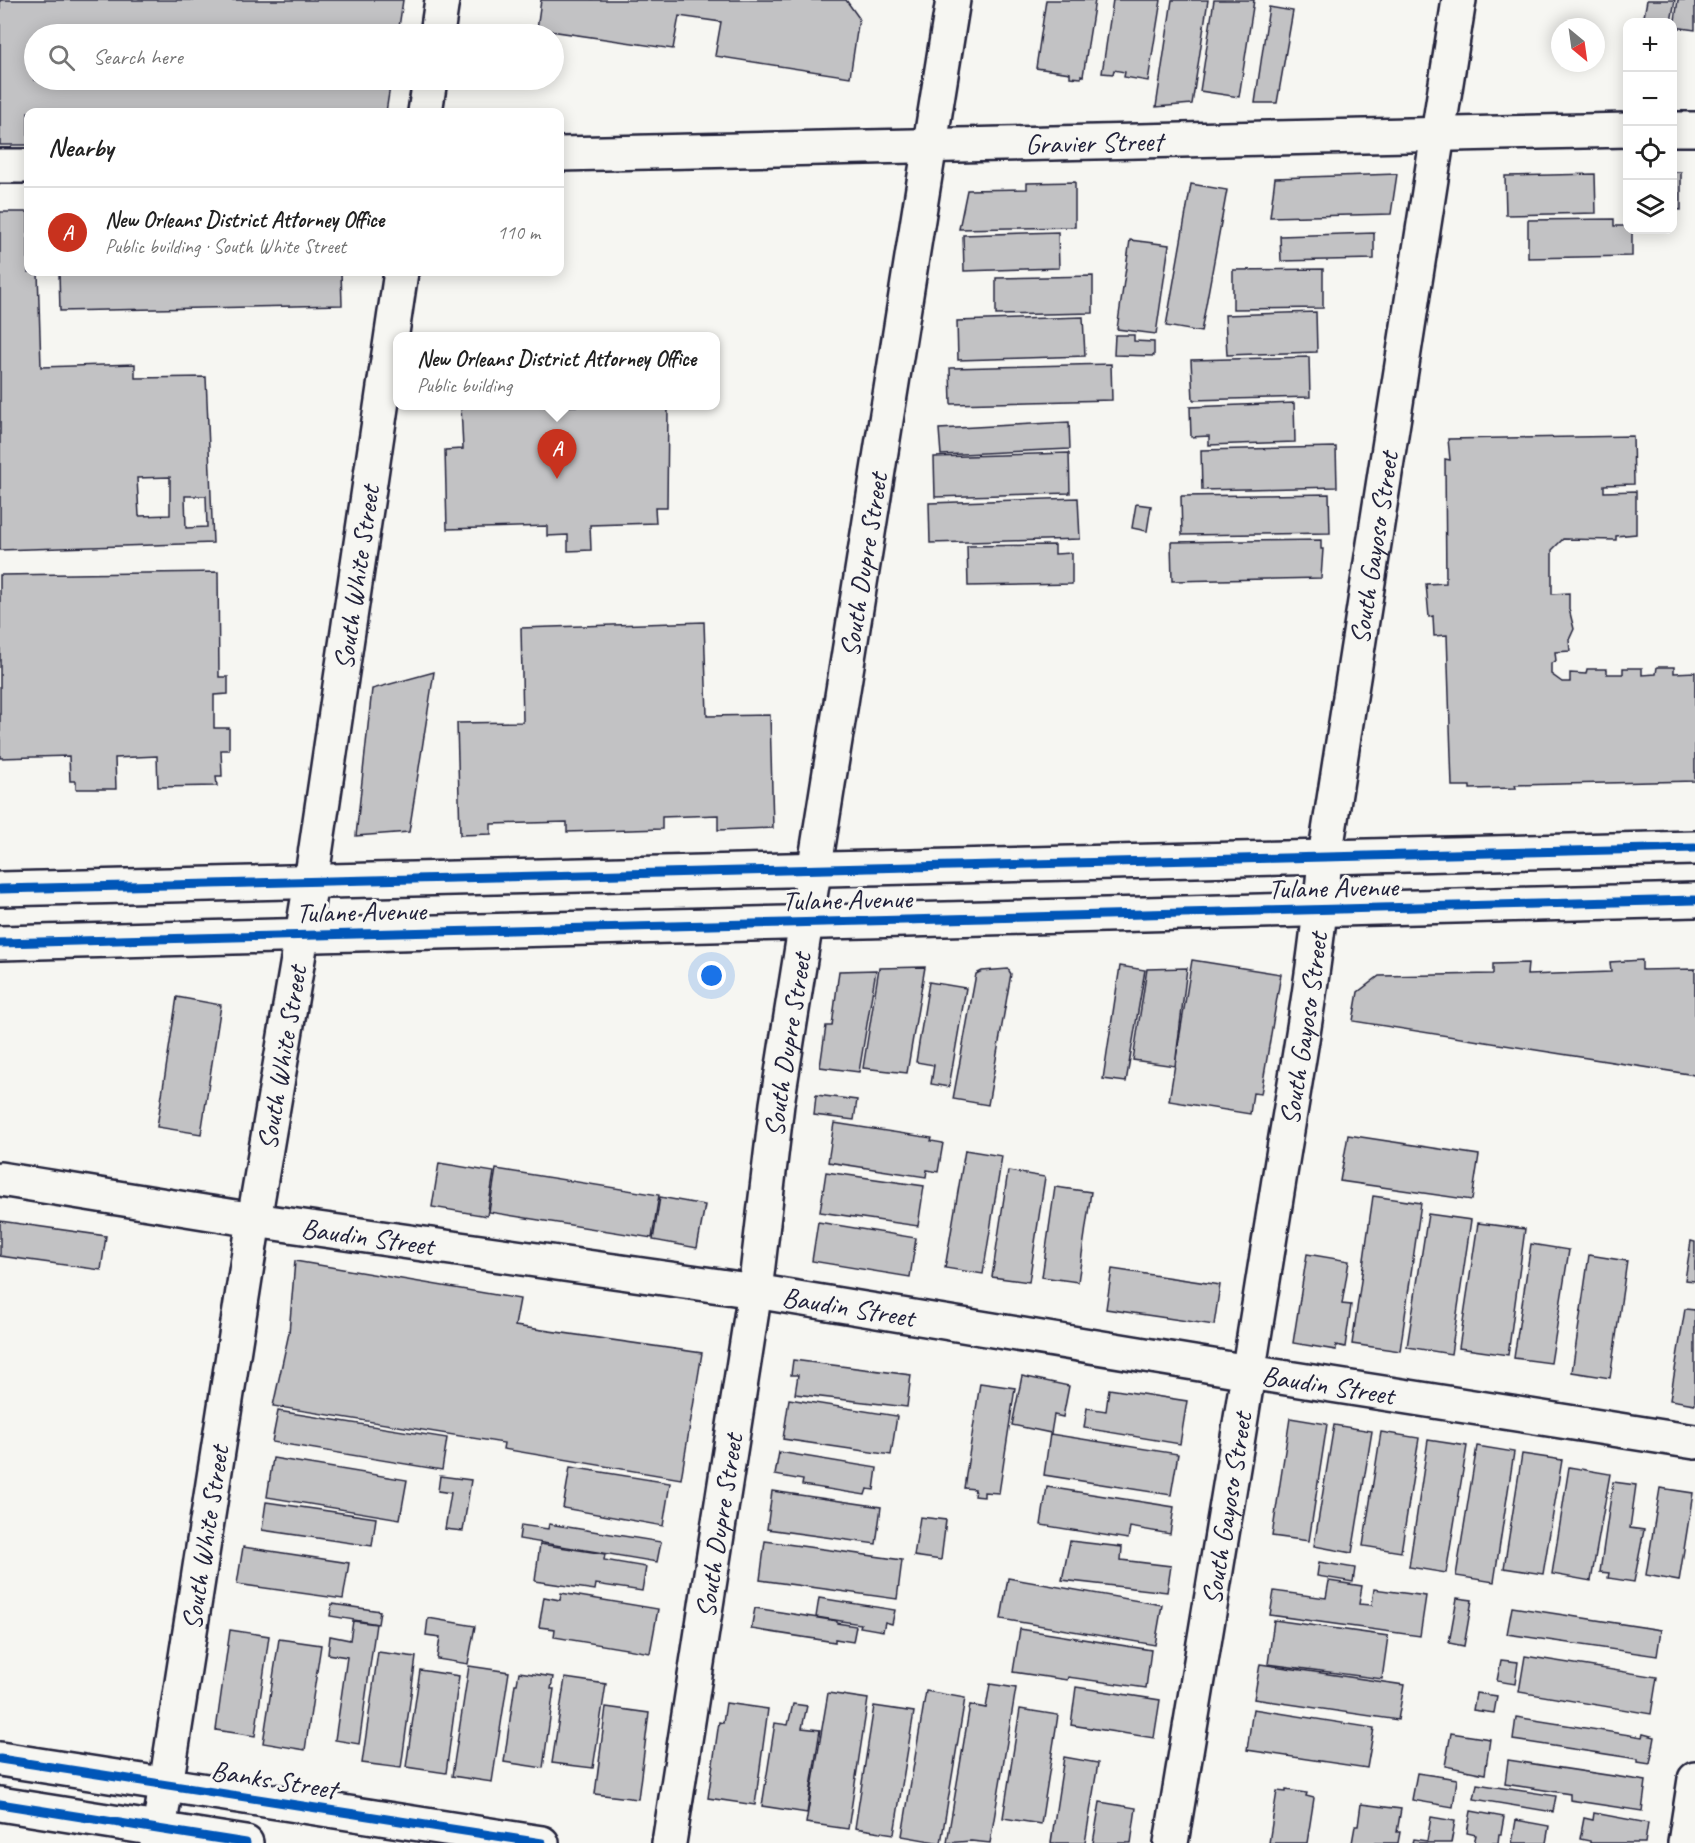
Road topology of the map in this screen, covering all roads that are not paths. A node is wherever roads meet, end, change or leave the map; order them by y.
1 (442, 0) edge
2 (953, 0) edge
3 (1460, 0) edge
4 (438, 24) edge
5 (428, 90) edge
6 (426, 108) edge
7 (1677, 129) edge
8 (1695, 129) edge
9 (1623, 130) edge
10 (1438, 134) junction
11 (930, 146) junction
12 (564, 154) edge
13 (24, 165) edge
14 (0, 166) edge
15 (400, 276) edge
16 (1695, 848) edge
17 (1325, 857) junction
18 (815, 870) junction
19 (310, 882) junction
20 (0, 889) edge
21 (1695, 900) edge
22 (1321, 910) junction
23 (807, 922) junction
24 (302, 935) junction
25 (0, 943) edge
26 (0, 1179) edge
27 (254, 1220) junction
28 (755, 1290) junction
29 (1249, 1372) junction
30 (1695, 1442) edge
31 (0, 1759) edge
32 (1695, 1779) edge
33 (168, 1785) junction
34 (0, 1804) edge
35 (159, 1836) edge
36 (246, 1843) edge
37 (542, 1843) edge
38 (669, 1843) edge
39 (1170, 1843) edge
40 (1685, 1843) edge

1 - 4 street
2 - 11 street, South Dupre Street
3 - 10 street, South Gayoso Street
5 - 6 street
7 - 8 street
9 - 10 street, Gravier Street
10 - 11 street, Gravier Street
10 - 17 street, South Gayoso Street
11 - 12 street, Gravier Street
11 - 18 street, South Dupre Street
13 - 14 street
15 - 19 street, South White Street
16 - 17 street, Tulane Avenue
17 - 18 street, Tulane Avenue
17 - 22 street, South Gayoso Street
18 - 19 street, Tulane Avenue
18 - 23 street, South Dupre Street
19 - 20 street, Tulane Avenue
19 - 24 street, South White Street
21 - 22 street, Tulane Avenue
22 - 23 street, Tulane Avenue
22 - 29 street, South Gayoso Street
23 - 24 street, Tulane Avenue
23 - 28 street, South Dupre Street
24 - 25 street, Tulane Avenue
24 - 27 street, South White Street
26 - 27 street, Baudin Street
27 - 28 street, Baudin Street
27 - 33 street, South White Street
28 - 29 street, Baudin Street
28 - 38 street, South Dupre Street
29 - 30 street, Baudin Street
29 - 39 street, South Gayoso Street
31 - 33 street, Banks Street
32 - 40 street
33 - 35 street, South White Street
33 - 37 street, Banks Street
34 - 35 street
35 - 36 street

